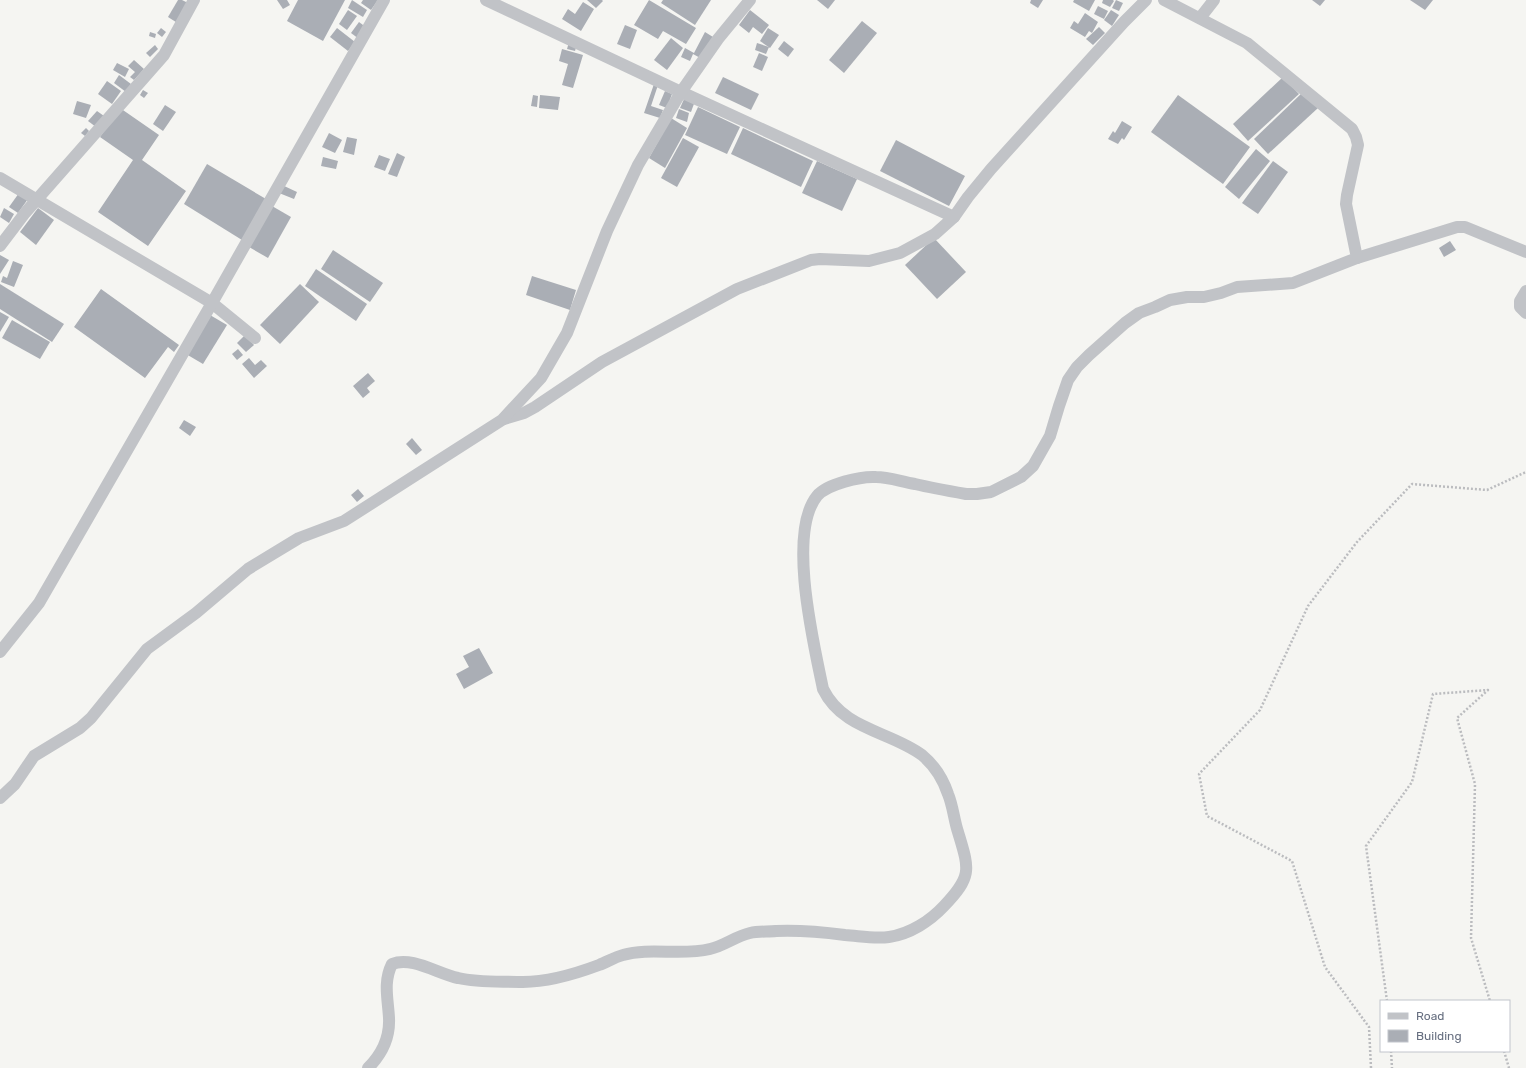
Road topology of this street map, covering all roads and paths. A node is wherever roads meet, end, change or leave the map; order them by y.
1 (194, 0) edge
2 (384, 0) edge
3 (486, 0) edge
4 (750, 0) edge
5 (1146, 0) edge
6 (1164, 0) edge
7 (1214, 0) edge
8 (1200, 18) junction
9 (681, 92) junction
10 (0, 178) edge
11 (37, 200) junction
12 (954, 217) junction
13 (0, 246) edge
14 (1526, 252) edge
15 (1357, 258) junction
16 (1526, 291) edge
17 (212, 303) junction
18 (1526, 313) edge
19 (255, 338) dead end
20 (502, 420) junction
21 (1526, 472) edge
22 (0, 652) edge
23 (0, 798) edge
24 (1388, 1000) edge
25 (1490, 1000) edge
26 (1391, 1052) edge
27 (1504, 1052) edge
28 (368, 1068) edge
29 (1371, 1068) edge
30 (1392, 1068) edge
31 (1509, 1068) edge

1 - 11 street
2 - 17 street
3 - 9 street
4 - 9 street
5 - 12 street
6 - 8 street
7 - 8 street
8 - 15 street
9 - 12 street
9 - 20 street
10 - 11 street
11 - 13 street
11 - 17 street
12 - 20 street
14 - 15 street
15 - 28 street
16 - 18 street
17 - 19 street
17 - 22 street
20 - 23 street
21 - 29 path
24 - 25 path
26 - 30 path
27 - 31 path

